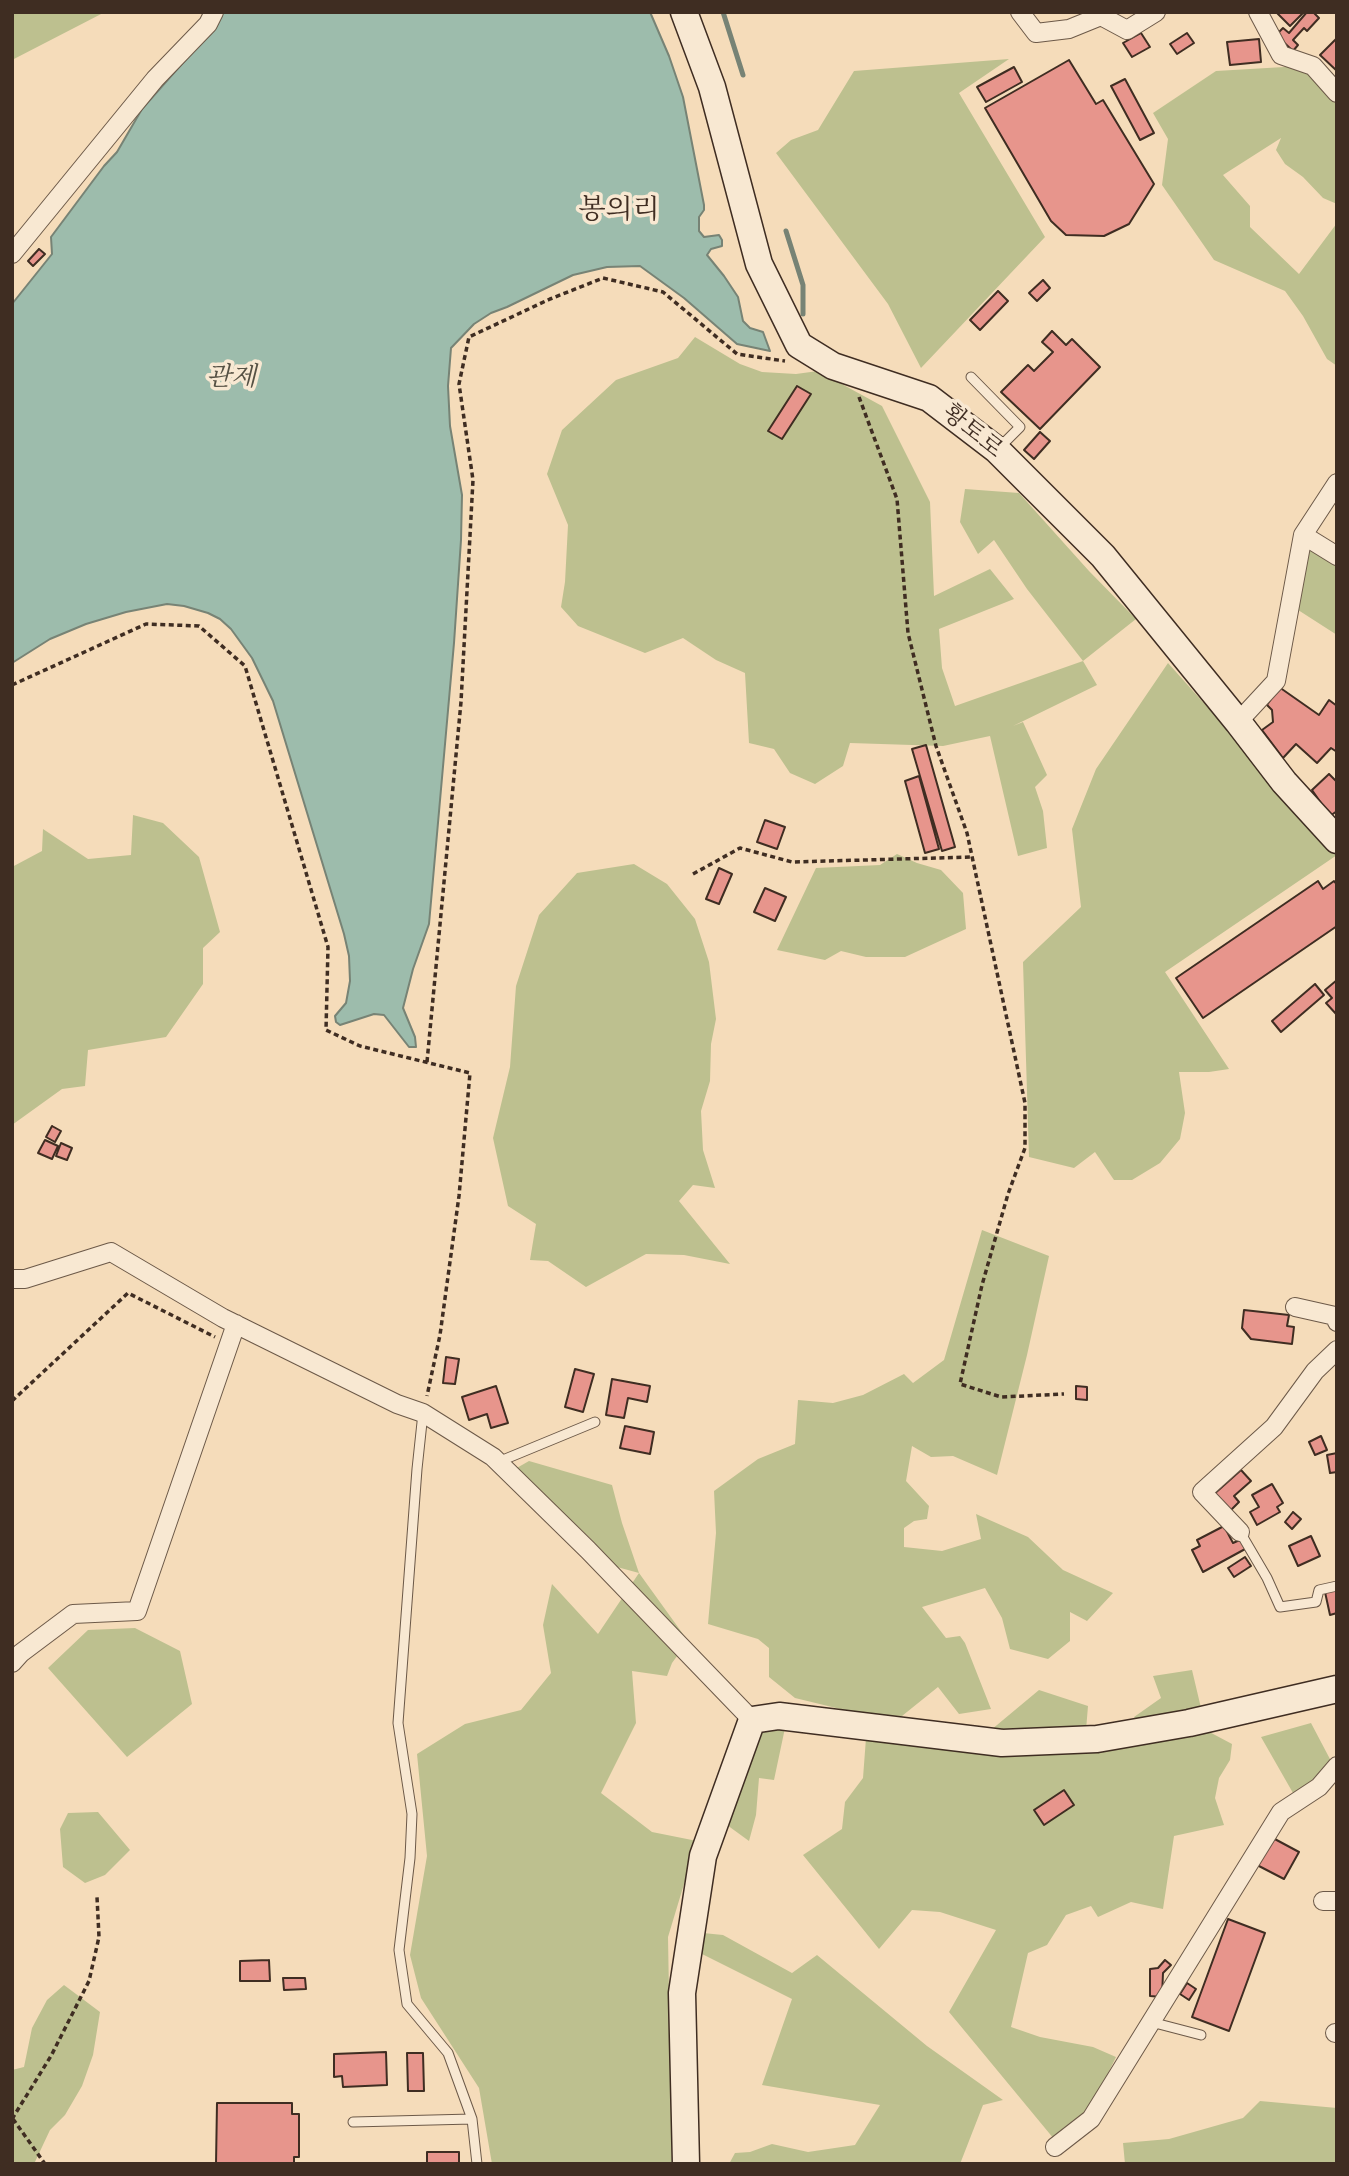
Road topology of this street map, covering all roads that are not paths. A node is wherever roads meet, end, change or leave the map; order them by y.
1 (215, 12) edge
2 (684, 12) edge
3 (1020, 12) edge
4 (1156, 12) edge
5 (1258, 12) edge
6 (1102, 14) edge
7 (1337, 93) edge
8 (12, 254) edge
9 (971, 377) dead end
10 (997, 450) junction
11 (1337, 483) edge
12 (1303, 535) junction
13 (1337, 556) edge
14 (1238, 722) junction
15 (1337, 840) edge
16 (12, 1279) edge
17 (1295, 1307) dead end
18 (1337, 1322) edge
19 (236, 1324) junction
20 (1337, 1350) edge
21 (423, 1413) junction
22 (595, 1422) dead end
23 (498, 1462) junction
24 (1240, 1532) joint
25 (1337, 1586) edge
26 (12, 1663) edge
27 (1337, 1689) edge
28 (751, 1720) junction
29 (1337, 1766) edge
30 (1150, 2022) junction
31 (1201, 2035) dead end
32 (472, 2119) junction
33 (353, 2122) dead end
34 (1055, 2147) dead end
35 (477, 2164) edge
36 (686, 2164) edge

1 - 8 street
2 - 10 main road, 황토로
3 - 6 street
4 - 6 street
5 - 7 street
9 - 10 lane
10 - 14 main road, 황토로
11 - 12 street
12 - 13 street
12 - 14 street
14 - 15 main road, 황토로
16 - 19 street
17 - 18 street
19 - 21 street
19 - 26 street
20 - 24 street
21 - 23 street
21 - 32 lane
22 - 23 lane
23 - 28 street
24 - 25 lane
27 - 28 main road
28 - 36 main road
29 - 30 street
30 - 31 lane
30 - 34 street
32 - 33 lane
32 - 35 lane

